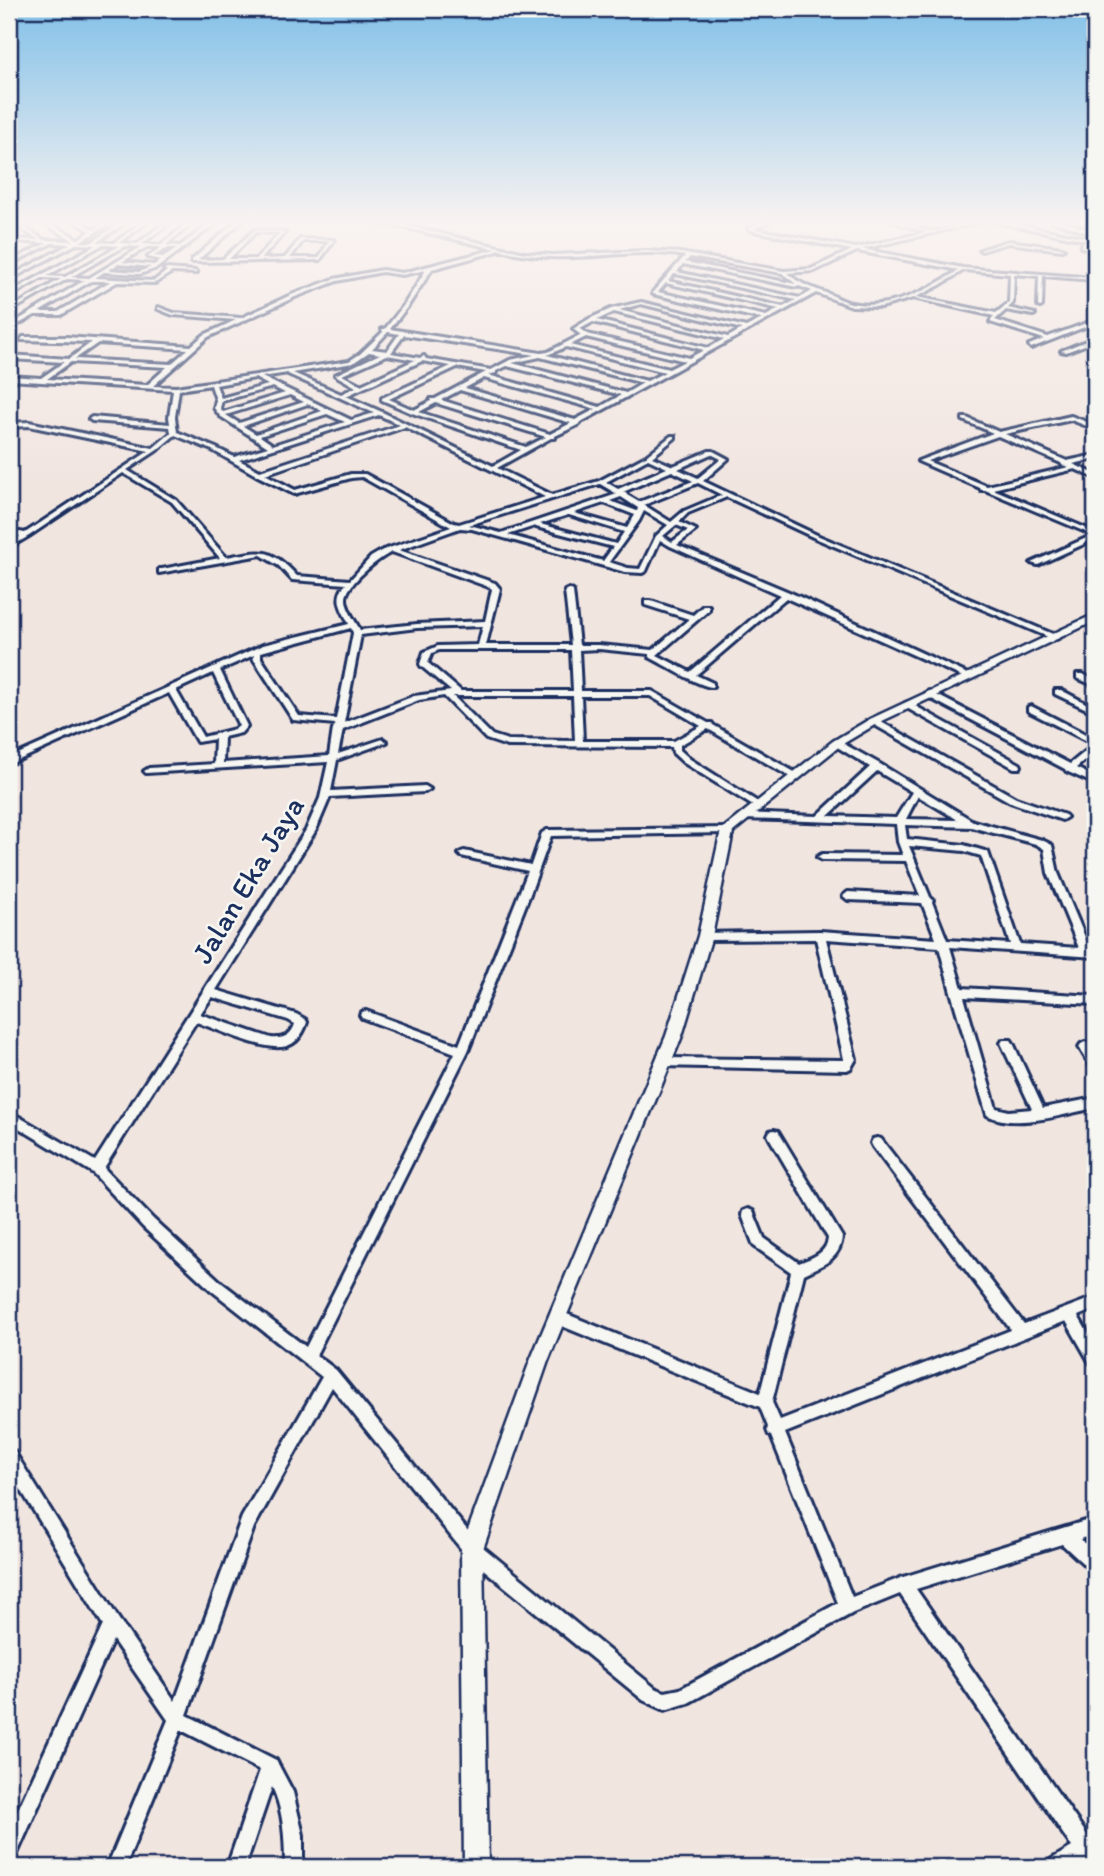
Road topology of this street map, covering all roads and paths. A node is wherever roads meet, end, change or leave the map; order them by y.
1 (41, 309) edge
2 (68, 309) edge
3 (163, 309) edge
4 (267, 309) edge
5 (402, 309) edge
6 (619, 309) edge
7 (664, 309) edge
8 (724, 309) edge
9 (784, 309) edge
10 (966, 309) edge
11 (1007, 309) joint
12 (613, 310) junction
13 (9, 311) edge
14 (34, 313) junction
15 (1033, 314) dead end
16 (998, 315) junction
17 (766, 318) junction
18 (245, 319) junction
19 (592, 320) junction
20 (1095, 321) edge
21 (17, 323) dead end
22 (747, 329) junction
23 (384, 330) junction
24 (403, 332) junction
25 (1066, 333) junction
26 (586, 335) junction
27 (23, 339) dead end
28 (729, 339) junction
29 (1048, 339) junction
30 (97, 341) junction
31 (1094, 341) edge
32 (566, 345) junction
33 (1031, 346) dead end
34 (192, 348) junction
35 (367, 350) junction
36 (709, 350) junction
37 (1064, 351) dead end
38 (389, 352) junction
39 (538, 354) junction
40 (9, 356) edge
41 (424, 358) junction
42 (72, 360) junction
43 (689, 360) junction
44 (508, 363) junction
45 (459, 365) junction
46 (173, 366) junction
47 (669, 371) junction
48 (494, 372) junction
49 (290, 373) junction
50 (484, 376) junction
51 (257, 377) junction
52 (9, 378) edge
53 (42, 380) junction
54 (648, 383) junction
55 (213, 384) junction
56 (274, 385) junction
57 (149, 386) junction
58 (360, 387) junction
59 (459, 388) junction
60 (177, 389) junction
61 (291, 393) junction
62 (627, 395) junction
63 (341, 396) junction
64 (219, 400) junction
65 (433, 400) junction
66 (310, 402) junction
67 (602, 409) junction
68 (328, 411) junction
69 (414, 412) junction
70 (223, 414) junction
71 (380, 414) junction
72 (92, 419) dead end
73 (965, 419) dead end
74 (349, 422) junction
75 (578, 423) junction
76 (9, 425) edge
77 (239, 425) junction
78 (405, 425) junction
79 (1095, 427) edge
80 (174, 429) junction
81 (998, 434) junction
82 (256, 436) junction
83 (553, 437) junction
84 (673, 437) dead end
85 (272, 447) junction
86 (154, 450) junction
87 (528, 450) junction
88 (648, 457) junction
89 (1095, 457) edge
90 (233, 460) junction
91 (1064, 464) junction
92 (1073, 467) junction
93 (493, 468) junction
94 (676, 469) junction
95 (124, 471) junction
96 (258, 474) junction
97 (1095, 476) edge
98 (700, 480) junction
99 (601, 482) junction
100 (984, 489) junction
101 (622, 493) junction
102 (729, 494) junction
103 (551, 497) junction
104 (607, 502) junction
105 (640, 509) junction
106 (570, 514) junction
107 (674, 524) junction
108 (536, 525) junction
109 (457, 526) junction
110 (9, 531) edge
111 (628, 531) junction
112 (27, 535) junction
113 (499, 536) junction
114 (1095, 536) edge
115 (659, 537) junction
116 (672, 545) junction
117 (9, 546) edge
118 (617, 546) junction
119 (393, 550) junction
120 (223, 558) junction
121 (1035, 563) dead end
122 (604, 564) junction
123 (162, 571) dead end
124 (352, 582) junction
125 (569, 591) dead end
126 (786, 594) junction
127 (648, 603) dead end
128 (706, 608) dead end
129 (1095, 617) edge
130 (695, 618) junction
131 (488, 623) junction
132 (355, 629) junction
133 (1056, 637) junction
134 (575, 647) junction
135 (481, 648) junction
136 (654, 652) junction
137 (258, 653) junction
138 (216, 670) junction
139 (690, 676) junction
140 (968, 676) junction
141 (1080, 676) dead end
142 (1095, 684) edge
143 (710, 685) dead end
144 (171, 689) junction
145 (1058, 692) dead end
146 (446, 693) junction
147 (459, 693) junction
148 (578, 694) junction
149 (929, 694) junction
150 (908, 705) junction
151 (1031, 709) dead end
152 (1095, 711) edge
153 (874, 721) junction
154 (337, 725) junction
155 (709, 725) junction
156 (220, 736) junction
157 (1095, 741) edge
158 (383, 742) dead end
159 (579, 742) junction
160 (837, 743) junction
161 (676, 744) junction
162 (1095, 748) edge
163 (332, 759) junction
164 (9, 761) edge
165 (218, 765) junction
166 (877, 766) junction
167 (1017, 766) dead end
168 (1069, 769) junction
169 (149, 771) dead end
170 (795, 775) junction
171 (1095, 781) edge
172 (425, 789) dead end
173 (917, 791) junction
174 (326, 794) junction
175 (758, 806) junction
176 (744, 816) junction
177 (1062, 817) dead end
178 (820, 819) junction
179 (900, 820) junction
180 (971, 824) junction
181 (727, 830) junction
182 (903, 842) junction
183 (464, 854) dead end
184 (822, 857) dead end
185 (910, 858) junction
186 (534, 869) junction
187 (848, 896) dead end
188 (928, 900) junction
189 (820, 935) junction
190 (705, 936) junction
191 (943, 942) junction
192 (1016, 947) junction
193 (1091, 953) edge
194 (210, 992) junction
195 (956, 992) junction
196 (1095, 1000) edge
197 (366, 1015) dead end
198 (195, 1017) junction
199 (1007, 1043) dead end
200 (1085, 1047) dead end
201 (462, 1051) junction
202 (664, 1063) junction
203 (1095, 1064) edge
204 (1095, 1102) edge
205 (1039, 1111) junction
206 (9, 1116) edge
207 (774, 1135) dead end
208 (877, 1143) dead end
209 (97, 1169) junction
210 (748, 1215) dead end
211 (798, 1270) junction
212 (1095, 1303) edge
213 (1069, 1314) junction
214 (557, 1317) junction
215 (1021, 1332) junction
216 (309, 1355) junction
217 (1095, 1358) edge
218 (331, 1375) junction
219 (765, 1402) junction
220 (775, 1430) junction
221 (9, 1456) edge
222 (1095, 1526) edge
223 (1064, 1535) junction
224 (472, 1549) junction
225 (1095, 1563) edge
226 (903, 1585) junction
227 (848, 1607) junction
228 (112, 1624) junction
229 (177, 1719) junction
230 (270, 1766) junction
231 (9, 1849) edge
232 (1090, 1857) edge
233 (116, 1867) edge
234 (236, 1867) edge
235 (294, 1867) edge
236 (476, 1867) edge
237 (1057, 1867) edge

1 - 14 street
2 - 14 street
3 - 18 street
4 - 18 street
5 - 23 street
6 - 12 street
7 - 22 street
8 - 17 street
9 - 17 street
10 - 16 street
11 - 15 street
11 - 16 street
12 - 19 street
12 - 28 street
13 - 14 street
14 - 21 street
16 - 29 street
17 - 22 street
18 - 34 street
19 - 26 street
19 - 36 street
20 - 25 street
22 - 28 street
23 - 24 street
23 - 35 street
24 - 38 street
24 - 39 street
25 - 29 street
25 - 31 street
26 - 32 street
26 - 43 street
27 - 30 street
28 - 36 street
29 - 33 street
30 - 34 street
30 - 42 street
31 - 37 street
32 - 39 street
32 - 47 street
34 - 46 street
35 - 38 street
35 - 49 street
36 - 43 street
38 - 41 street
38 - 58 street
39 - 44 street
39 - 54 street
40 - 42 street
41 - 45 street
41 - 58 street
42 - 46 street
42 - 53 street
43 - 47 street
44 - 48 street
44 - 62 street
45 - 48 street
45 - 69 street
46 - 57 street
47 - 54 street
48 - 50 street
49 - 51 street
49 - 63 street
50 - 59 street
50 - 67 street
51 - 55 street
51 - 56 street
52 - 53 street
53 - 57 street
54 - 62 street
55 - 60 street
55 - 64 street
56 - 61 street
56 - 64 street
57 - 60 street
58 - 63 street
59 - 65 street
59 - 75 street
60 - 80 street
61 - 66 street
61 - 70 street
62 - 67 street
63 - 71 street
64 - 70 street
65 - 69 street
65 - 83 street
66 - 68 street
66 - 77 street
67 - 75 street
68 - 74 street
68 - 82 street
69 - 87 street
70 - 77 street
71 - 74 street
71 - 78 street
72 - 80 street
73 - 81 street
74 - 85 street
75 - 83 street
76 - 86 street
77 - 82 street
78 - 93 street
78 - 96 street
79 - 81 street
80 - 86 street
80 - 90 street
81 - 91 street
81 - 100 street
82 - 85 street
83 - 87 street
84 - 88 street
85 - 90 street
86 - 95 street
87 - 93 street
88 - 94 street
88 - 99 street
89 - 91 street
90 - 96 street
91 - 92 street
92 - 97 street
92 - 100 street
93 - 103 street
94 - 98 street
94 - 98 street
94 - 101 street
95 - 112 street
95 - 120 street
96 - 109 street
98 - 102 street
98 - 105 street
99 - 101 street
99 - 103 street
100 - 114 street
101 - 104 street
101 - 105 street
102 - 107 street
102 - 133 street
103 - 109 street
104 - 105 street
104 - 106 street
105 - 107 street
105 - 111 street
106 - 108 street
106 - 111 street
107 - 115 street
107 - 116 street
108 - 113 street
108 - 118 street
109 - 113 street
109 - 119 street
110 - 112 street
111 - 118 street
112 - 117 street
113 - 122 street
114 - 121 street
115 - 116 street
115 - 122 street
116 - 126 street
118 - 122 street
119 - 124 street
119 - 131 street
120 - 123 street
120 - 124 street
124 - 132 street, Jalan Eka Jaya
125 - 134 street
126 - 139 street
126 - 140 street
127 - 130 street
128 - 130 street
129 - 133 street
130 - 136 street
131 - 132 street
131 - 135 street
132 - 137 street
132 - 154 street, Jalan Eka Jaya
133 - 140 street
134 - 135 street
134 - 136 street
134 - 148 street
135 - 147 street
136 - 139 street
137 - 138 street
137 - 154 street
138 - 144 street
138 - 156 street
139 - 143 street
140 - 149 street
141 - 142 street
144 - 156 street
144 - 164 street
145 - 152 street
146 - 147 street
146 - 154 street
146 - 159 street
147 - 148 street
148 - 155 street
148 - 159 street
149 - 150 street
149 - 168 street
150 - 153 street
150 - 167 street
151 - 157 street
153 - 160 street
153 - 177 street
154 - 163 street, Jalan Eka Jaya
155 - 161 street
155 - 170 street
156 - 165 street
158 - 163 street
159 - 161 street
160 - 166 street
160 - 170 street
161 - 175 street
162 - 168 street
163 - 165 street
163 - 174 street, Jalan Eka Jaya
165 - 169 street
166 - 173 street
166 - 178 street
168 - 171 street
170 - 175 street
172 - 174 street
173 - 179 street
173 - 180 street
174 - 194 street, Jalan Eka Jaya
175 - 176 street
176 - 178 street
176 - 181 street
178 - 179 street
179 - 180 street
179 - 182 street
180 - 193 street
181 - 186 street
181 - 190 street
182 - 185 street
182 - 192 street
183 - 186 street
184 - 185 street
185 - 188 street
186 - 201 street
187 - 188 street
188 - 191 street
189 - 190 street
189 - 191 street
189 - 202 street
190 - 202 street
191 - 192 street
191 - 195 street
192 - 193 street
194 - 198 street, Jalan Eka Jaya
194 - 198 street
195 - 196 street
195 - 205 street
197 - 201 street
198 - 209 street, Jalan Eka Jaya
199 - 205 street
200 - 203 street
201 - 216 street
202 - 214 street
204 - 205 street
206 - 209 street
207 - 211 street
208 - 215 street
209 - 216 street
210 - 211 street
211 - 219 street
212 - 213 street
213 - 215 street
213 - 217 street
214 - 219 street
214 - 224 street
215 - 220 street
216 - 218 street
218 - 224 street
218 - 229 street
219 - 220 street
220 - 227 street
221 - 228 street
222 - 223 street
223 - 225 street
223 - 226 street
224 - 227 street
224 - 236 street
226 - 227 street
226 - 232 street
228 - 229 street
228 - 231 street
229 - 230 street
229 - 233 street
230 - 234 street
230 - 235 street
232 - 237 street

